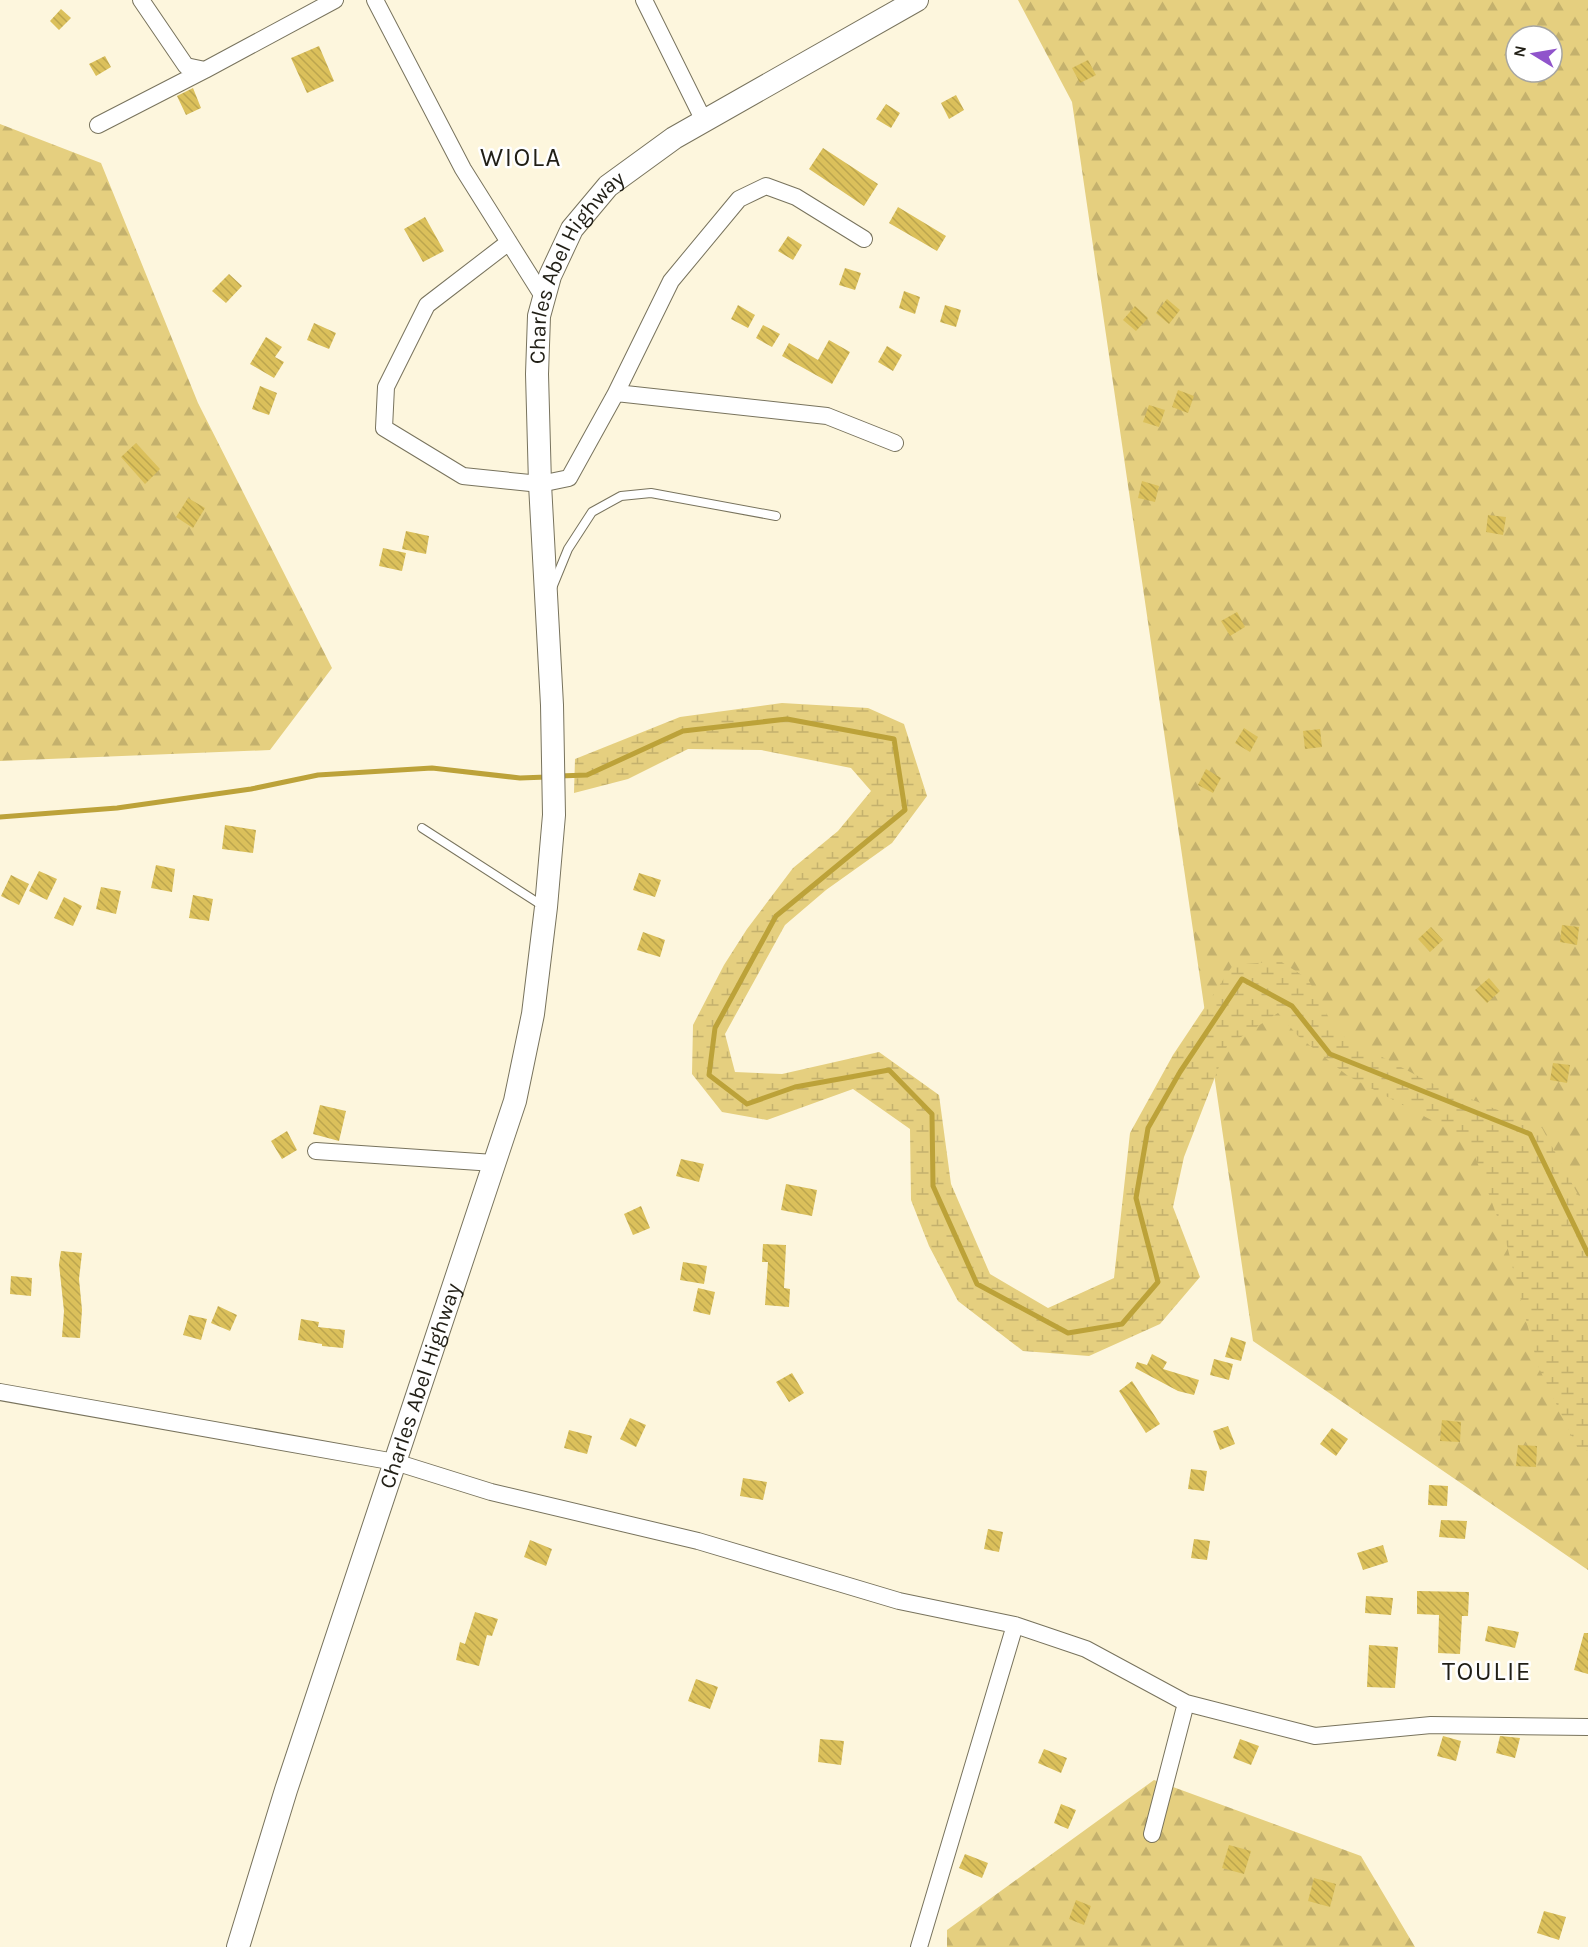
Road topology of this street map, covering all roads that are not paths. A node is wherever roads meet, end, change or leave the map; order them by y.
1 (141, 0) edge
2 (335, 0) edge
3 (375, 0) edge
4 (644, 0) edge
5 (916, 0) edge
6 (205, 70) junction
7 (704, 121) junction
8 (98, 125) dead end
9 (864, 239) dead end
10 (509, 242) junction
11 (544, 298) junction
12 (616, 393) junction
13 (895, 443) dead end
14 (540, 484) junction
15 (776, 516) dead end
16 (548, 599) junction
17 (422, 828) dead end
18 (546, 907) junction
19 (316, 1151) dead end
20 (494, 1163) junction
21 (0, 1392) edge
22 (395, 1462) junction
23 (1015, 1625) junction
24 (1186, 1702) junction
25 (1588, 1727) edge
26 (1152, 1834) dead end
27 (238, 1947) edge
28 (919, 1947) edge

1 - 6 street
2 - 6 street
3 - 10 street
4 - 7 street
5 - 7 main road, Charles Abel Highway
6 - 8 street
7 - 11 main road, Charles Abel Highway
9 - 12 street
10 - 11 street
10 - 14 street
11 - 14 main road, Charles Abel Highway
12 - 13 street
12 - 14 street
14 - 16 main road, Charles Abel Highway
15 - 16 lane
16 - 18 main road, Charles Abel Highway
17 - 18 lane
18 - 20 main road, Charles Abel Highway
19 - 20 street
20 - 22 main road, Charles Abel Highway
21 - 22 street
22 - 23 street
22 - 27 main road, Charles Abel Highway
23 - 24 street
23 - 28 street
24 - 25 street
24 - 26 street

